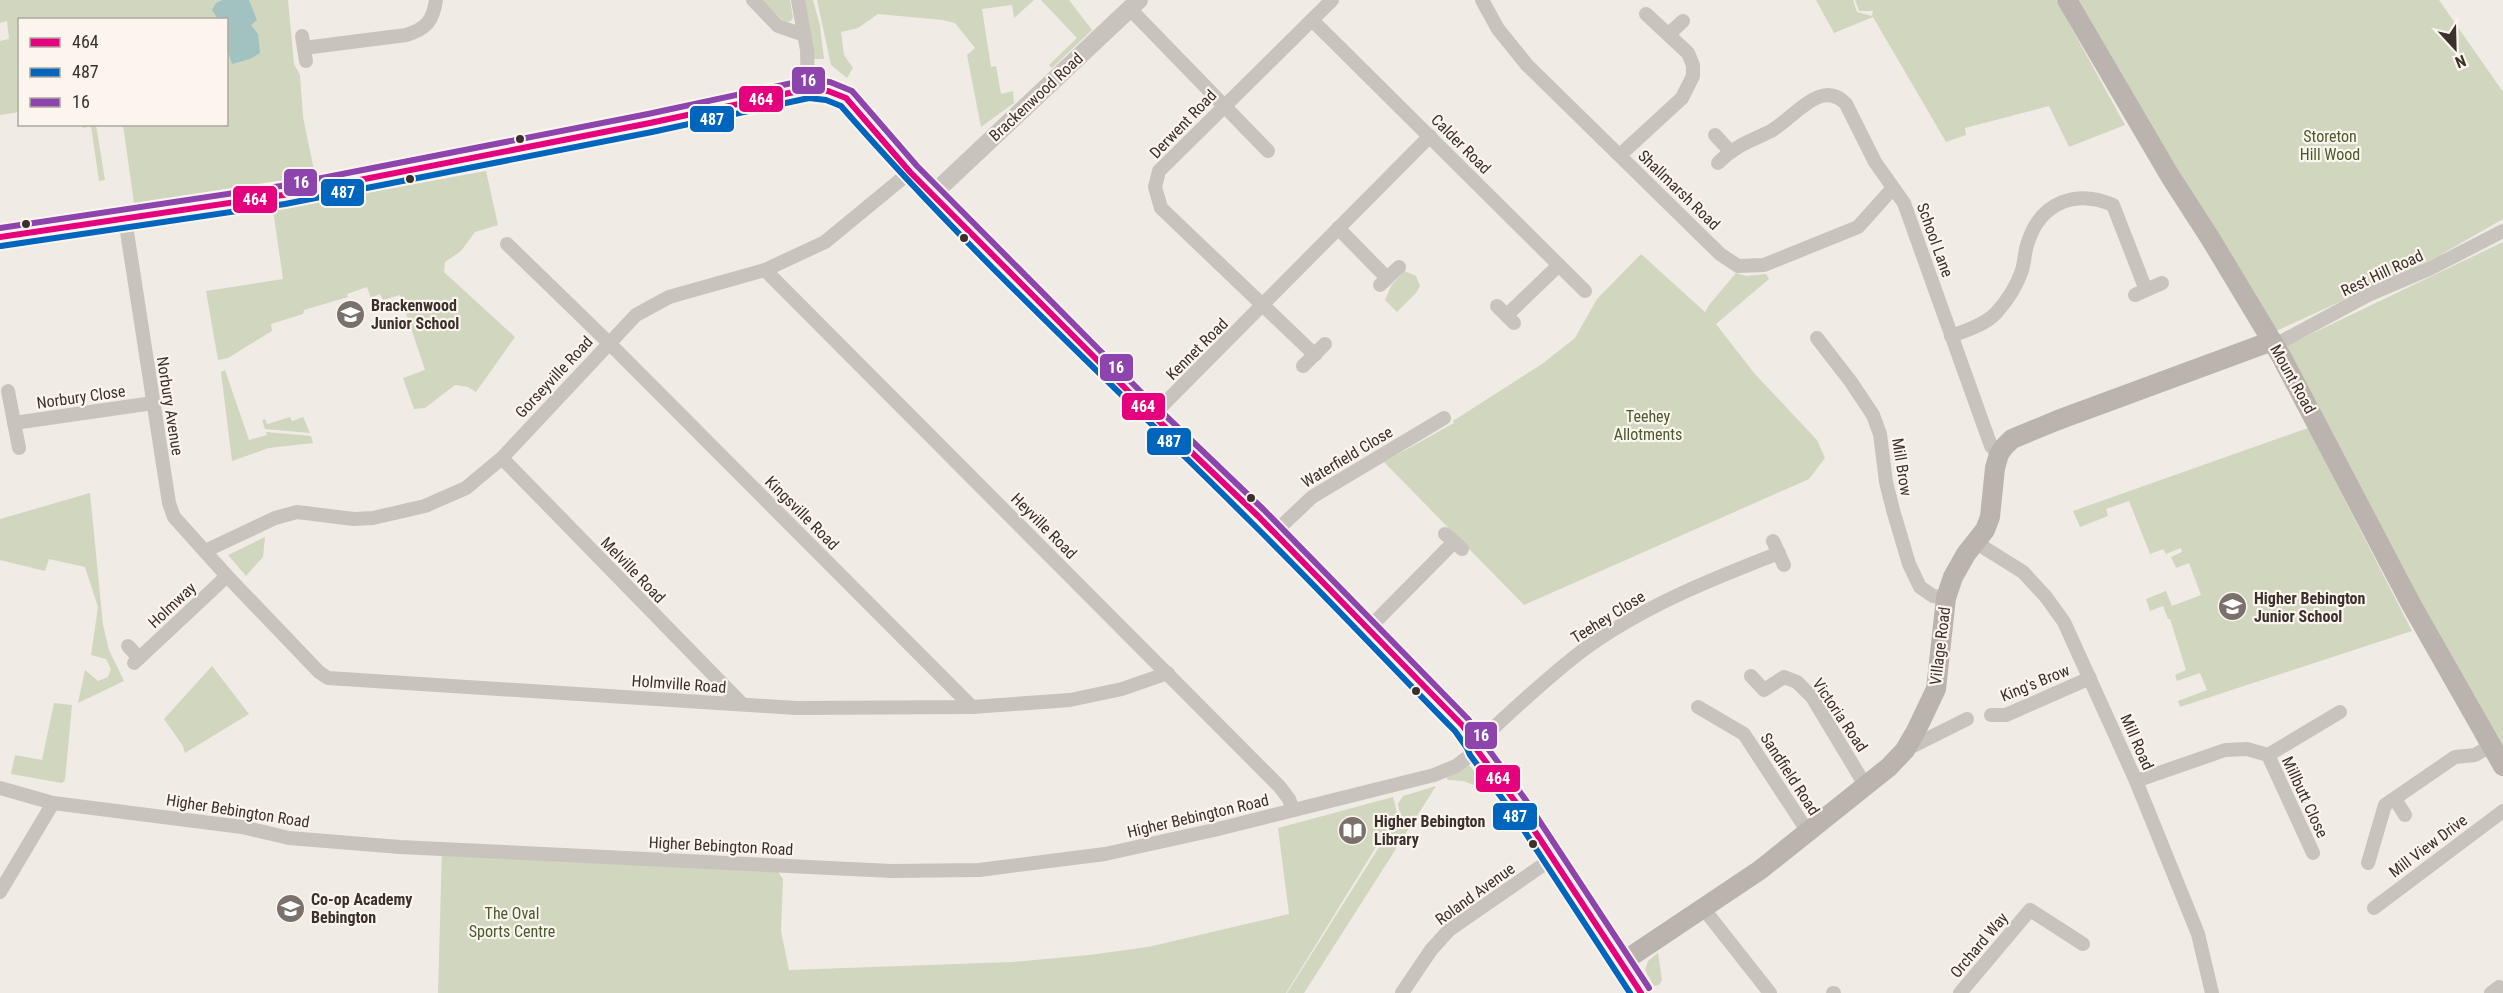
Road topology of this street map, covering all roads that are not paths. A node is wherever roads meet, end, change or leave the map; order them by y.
1 (435, 0) edge
2 (753, 0) edge
3 (798, 0) edge
4 (1332, 0) edge
5 (1482, 0) edge
6 (2067, 0) edge
7 (1134, 4) edge
8 (1646, 14) dead end
9 (1312, 20) junction
10 (1683, 21) dead end
11 (1669, 34) junction
12 (804, 35) junction
13 (304, 48) dead end
14 (808, 89) junction
15 (1224, 105) junction
16 (1715, 135) dead end
17 (1430, 136) junction
18 (1268, 151) dead end
19 (1730, 151) junction
20 (1620, 155) junction
21 (1719, 163) dead end
22 (910, 172) junction
23 (1893, 188) junction
24 (933, 194) junction
25 (125, 219) junction
26 (1338, 228) junction
27 (2503, 231) edge
28 (0, 237) edge
29 (507, 244) dead end
30 (1559, 265) junction
31 (1399, 267) dead end
32 (765, 270) junction
33 (2162, 283) dead end
34 (1586, 291) dead end
35 (1263, 305) junction
36 (1506, 314) dead end
37 (1951, 336) junction
38 (1817, 338) dead end
39 (609, 342) junction
40 (1325, 344) dead end
41 (2269, 344) junction
42 (1315, 355) junction
43 (1303, 366) dead end
44 (8, 391) dead end
45 (153, 403) junction
46 (1153, 415) junction
47 (1444, 418) dead end
48 (14, 423) junction
49 (19, 448) dead end
50 (1999, 454) junction
51 (502, 458) junction
52 (1274, 532) junction
53 (1454, 541) dead end
54 (1975, 542) junction
55 (205, 551) junction
56 (1779, 553) dead end
57 (227, 576) junction
58 (1946, 598) junction
59 (1368, 629) junction
60 (128, 646) dead end
61 (1168, 673) junction
62 (1751, 676) dead end
63 (2090, 678) junction
64 (742, 704) junction
65 (972, 707) junction
66 (1698, 707) dead end
67 (2340, 712) dead end
68 (1991, 715) dead end
69 (1967, 719) dead end
70 (2492, 745) junction
71 (1476, 747) junction
72 (1905, 750) junction
73 (2268, 755) junction
74 (2503, 766) edge
75 (2136, 781) junction
76 (1865, 785) junction
77 (0, 789) edge
78 (2395, 799) junction
79 (53, 802) junction
80 (1293, 810) junction
81 (2503, 811) edge
82 (2405, 815) dead end
83 (1808, 832) junction
84 (2313, 853) dead end
85 (1553, 858) junction
86 (2368, 863) dead end
87 (0, 892) edge
88 (1704, 908) junction
89 (2374, 908) dead end
90 (2083, 944) dead end
91 (1621, 963) junction
92 (1402, 993) edge
93 (1641, 993) edge
94 (1770, 993) edge
95 (1960, 993) edge
96 (2212, 993) edge

1 - 13 street
2 - 12 street
3 - 12 street
4 - 9 street, Derwent Road
5 - 20 street, Shallmarsh Road
6 - 41 main road, Mount Road
7 - 15 street
7 - 24 street, Brackenwood Road
8 - 11 street
9 - 15 street, Derwent Road
9 - 17 street, Calder Road
10 - 11 street
11 - 20 street
12 - 14 street
14 - 22 street
14 - 25 street
15 - 18 street
15 - 35 street, Derwent Road
16 - 19 street
17 - 26 street, Kennet Road
17 - 30 street, Calder Road
19 - 21 street, School Lane
19 - 23 street, School Lane
20 - 23 street, Shallmarsh Road
22 - 24 street
22 - 32 street, Gorseyville Road
23 - 37 street, School Lane
24 - 46 street
25 - 28 street
25 - 45 street, Norbury Avenue
26 - 31 street
26 - 35 street, Kennet Road
27 - 41 street, Rest Hill Road
29 - 39 street, Kingsville Road
30 - 34 street, Calder Road
30 - 36 street
32 - 39 street, Gorseyville Road
32 - 61 street, Heyville Road
33 - 37 street
35 - 42 street
35 - 46 street, Kennet Road
37 - 50 street, School Lane
38 - 58 street, Mill Brow
39 - 51 street, Gorseyville Road
39 - 65 street, Kingsville Road
40 - 42 street
41 - 50 main road
41 - 70 main road, Mount Road
42 - 43 street
44 - 48 street
45 - 48 street, Norbury Close
45 - 55 street, Norbury Avenue
46 - 52 street
47 - 52 street, Waterfield Close
48 - 49 street
50 - 54 main road, Village Road
51 - 55 street, Gorseyville Road
51 - 64 street, Melville Road
52 - 59 street
53 - 59 street
54 - 58 main road, Village Road
54 - 63 street, Mill Road
55 - 57 street, Norbury Avenue
56 - 71 street, Teehey Close
57 - 60 street, Holmway
57 - 64 street, Holmville Road
58 - 72 main road, Village Road
59 - 71 street
61 - 65 street, Holmville Road
61 - 80 street, Heyville Road
62 - 76 street, Victoria Road
63 - 68 street, King's Brow
63 - 75 street, Mill Road
64 - 65 street, Holmville Road
66 - 83 street, Sandfield Road
67 - 73 street, Millbutt Close
69 - 72 street
70 - 74 main road, Mount Road
70 - 78 street
71 - 80 street, Higher Bebington Road
71 - 85 street
72 - 76 main road, Village Road
73 - 75 street, Millbutt Close
73 - 84 street, Millbutt Close
75 - 96 street, Mill Road
76 - 83 main road, Village Road
77 - 79 street, Higher Bebington Road
78 - 82 street
78 - 86 street
79 - 80 street, Higher Bebington Road
79 - 87 street
81 - 89 street, Mill View Drive
83 - 88 main road, Village Road
85 - 91 street
85 - 92 street, Roland Avenue
88 - 91 main road, Village Road
88 - 94 street
90 - 95 street, Orchard Way
91 - 93 main road

